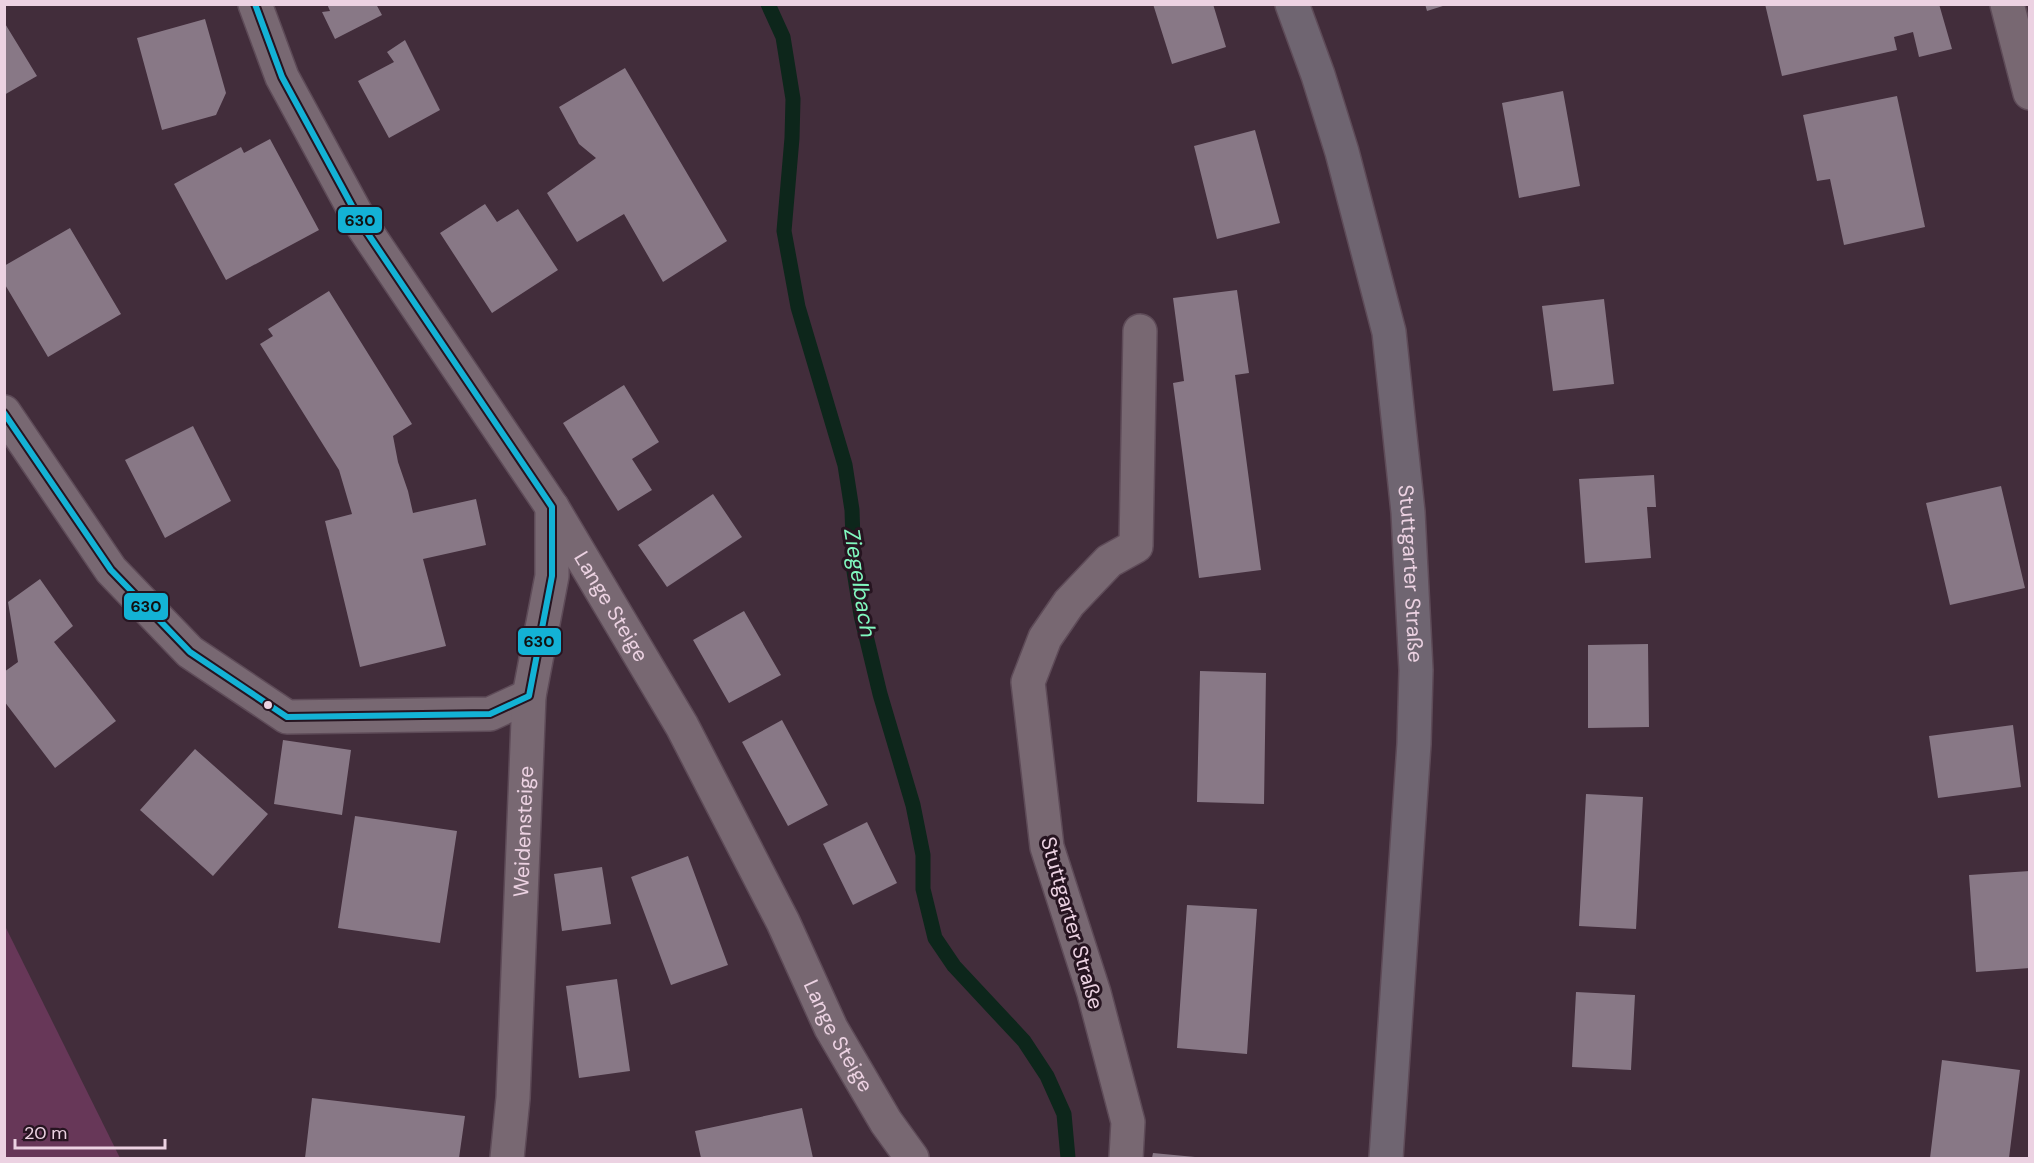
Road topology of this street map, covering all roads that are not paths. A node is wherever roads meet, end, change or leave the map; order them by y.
1 (255, 4) edge
2 (1292, 4) edge
3 (2007, 4) edge
4 (2030, 93) edge
5 (1140, 331) dead end
6 (4, 412) edge
7 (552, 507) junction
8 (529, 696) junction
9 (507, 1158) edge
10 (912, 1158) edge
11 (1126, 1158) edge
12 (1386, 1158) edge

1 - 7 street, Lange Steige
2 - 12 main road, Stuttgarter Straße
3 - 4 street
5 - 11 street, Stuttgarter Straße
6 - 8 street
7 - 8 street, Weidensteige
7 - 10 street, Lange Steige
8 - 9 street, Weidensteige

